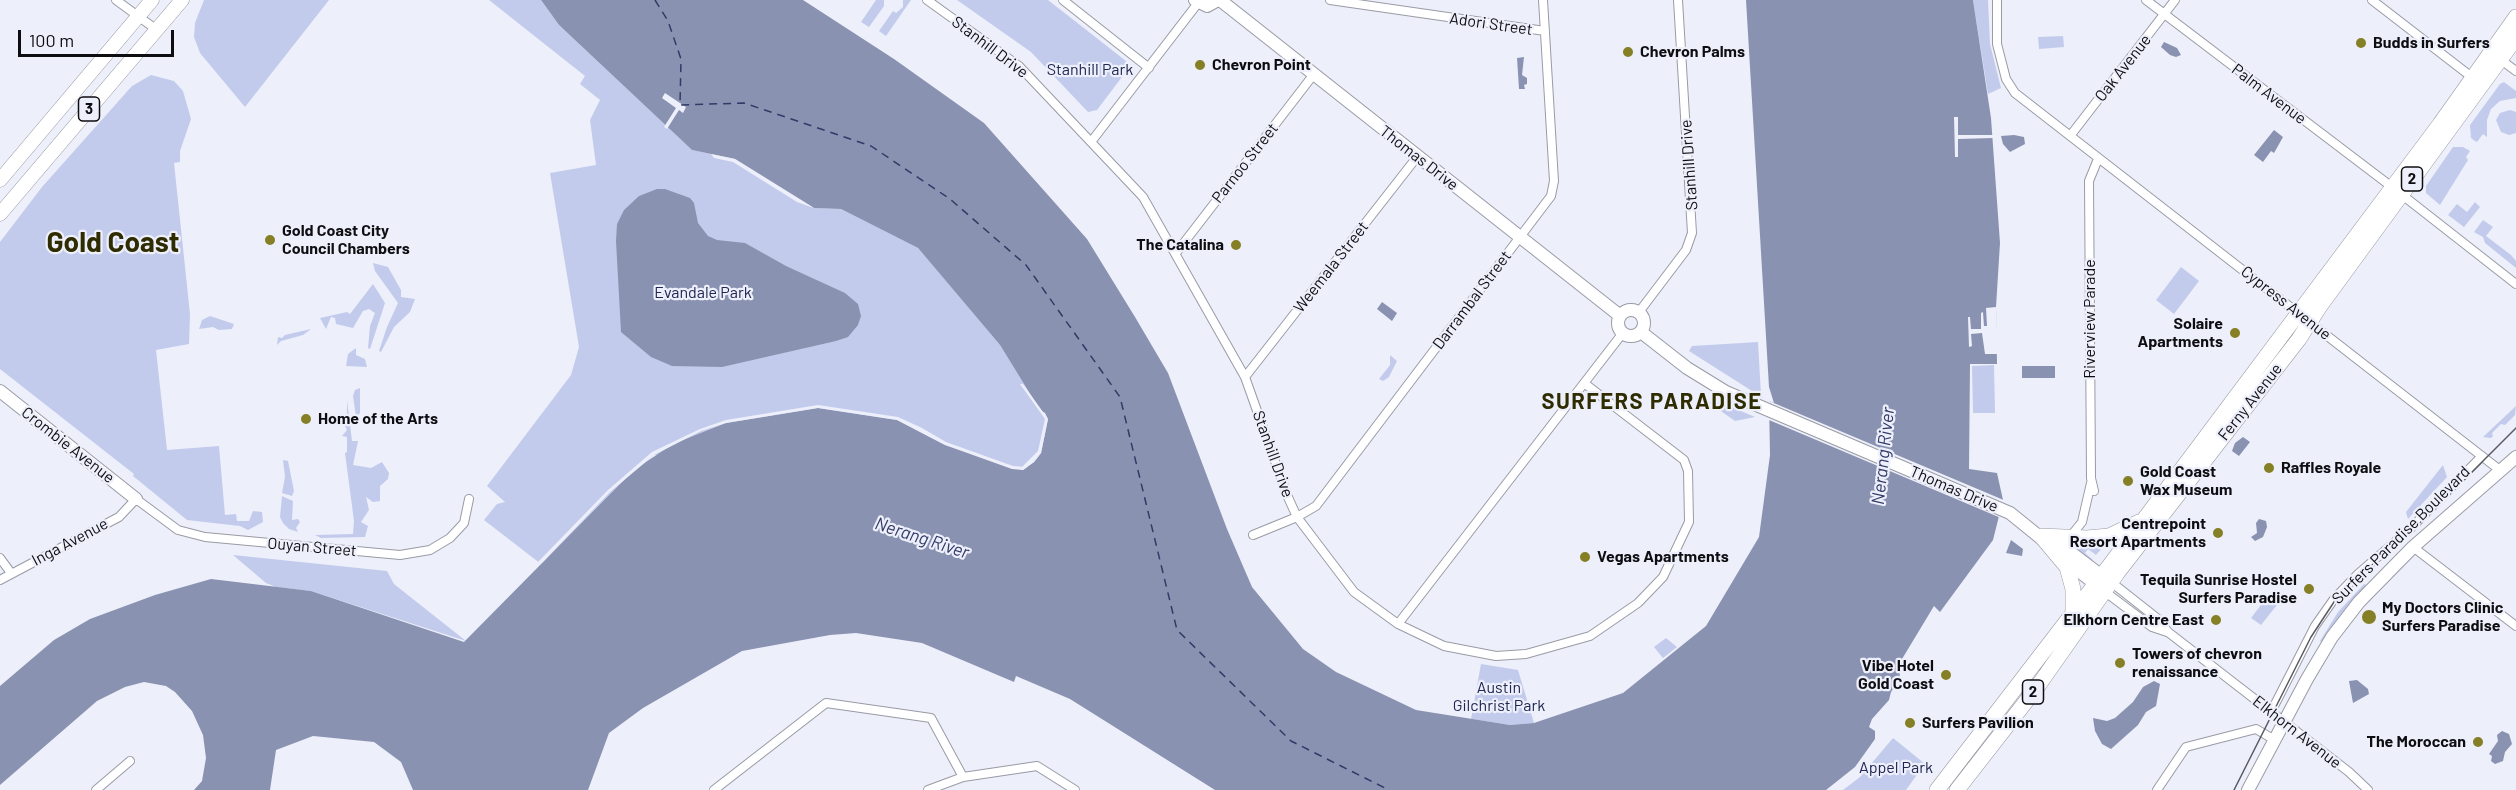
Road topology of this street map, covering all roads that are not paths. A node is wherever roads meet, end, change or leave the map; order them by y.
1 (116, 0) edge
2 (152, 0) edge
3 (182, 0) edge
4 (927, 0) edge
5 (1063, 0) edge
6 (1219, 0) edge
7 (1330, 0) edge
8 (1543, 0) edge
9 (1678, 0) edge
10 (1996, 0) edge
11 (2146, 0) edge
12 (2175, 0) edge
13 (2372, 0) edge
14 (1197, 1) edge
15 (2164, 14) junction
16 (2516, 17) edge
17 (138, 18) junction
18 (1545, 31) junction
19 (154, 34) junction
20 (2516, 38) edge
21 (2501, 60) junction
22 (1149, 68) junction
23 (2516, 71) edge
24 (1314, 74) junction
25 (2473, 78) junction
26 (2070, 136) junction
27 (1091, 142) junction
28 (1417, 157) junction
29 (2098, 159) junction
30 (0, 180) edge
31 (2397, 191) junction
32 (0, 214) edge
33 (1521, 236) junction
34 (1176, 253) junction
35 (2516, 284) edge
36 (1639, 312) junction
37 (1619, 315) junction
38 (2305, 317) junction
39 (1641, 332) junction
40 (1622, 334) junction
41 (1245, 377) junction
42 (1584, 383) junction
43 (0, 391) edge
44 (2482, 456) junction
45 (2516, 457) edge
46 (2501, 471) junction
47 (2091, 481) junction
48 (2094, 491) dead end
49 (136, 499) junction
50 (469, 499) dead end
51 (1298, 517) junction
52 (2143, 519) junction
53 (1253, 535) dead end
54 (2041, 536) junction
55 (2070, 537) junction
56 (2413, 547) junction
57 (0, 558) edge
58 (11, 573) junction
59 (0, 580) edge
60 (2103, 583) junction
61 (2073, 614) junction
62 (1398, 624) junction
63 (2516, 626) edge
64 (2037, 686) junction
65 (2271, 712) junction
66 (2283, 721) junction
67 (2272, 739) junction
68 (1969, 749) junction
69 (130, 761) dead end
70 (963, 777) junction
71 (96, 790) edge
72 (714, 790) edge
73 (928, 790) edge
74 (1075, 790) edge
75 (1937, 790) edge
76 (1957, 790) edge
77 (2157, 790) edge
78 (2248, 790) edge
79 (2368, 790) edge

1 - 17 street
2 - 17 main road, 3
3 - 19 main road, 3
4 - 27 street, Stanhill Drive
5 - 22 street
6 - 14 main road, Thomas Drive
6 - 24 main road, Thomas Drive
7 - 18 street, Adori Street
8 - 18 street, Darrambal Street
9 - 36 street, Stanhill Drive
10 - 26 street, Cypress Avenue
11 - 15 street, Palm Avenue
12 - 15 street, Oak Avenue
13 - 25 street
14 - 22 street
15 - 26 street, Oak Avenue
15 - 31 street, Palm Avenue
16 - 25 highway, Ferny Avenue / 2
17 - 19 street
17 - 30 main road, 3
18 - 33 street, Darrambal Street
19 - 32 main road, 3
20 - 21 highway, Ferny Avenue / 2
21 - 23 street
21 - 31 highway, Ferny Avenue / 2
22 - 27 street
24 - 28 main road, Thomas Drive
24 - 34 street, Parnoo Street
25 - 31 highway, Ferny Avenue / 2
26 - 29 street, Cypress Avenue
27 - 34 street, Stanhill Drive
28 - 33 main road, Thomas Drive
28 - 41 street, Weemala Street
29 - 38 street, Cypress Avenue
29 - 47 street, Riverview Parade
31 - 35 street, Palm Avenue
31 - 38 highway, Ferny Avenue / 2
33 - 37 main road, Thomas Drive
33 - 51 street, Darrambal Street
34 - 41 street, Stanhill Drive
36 - 37 main road
36 - 39 main road
37 - 40 main road
38 - 44 street, Cypress Avenue
38 - 52 highway, Ferny Avenue / 2
38 - 60 highway, Ferny Avenue / 2
39 - 40 main road
39 - 54 main road, Thomas Drive
40 - 42 street
41 - 51 street, Stanhill Drive
42 - 62 street
42 - 62 street, Stanhill Drive
43 - 49 main road, Crombie Avenue
44 - 46 street, Cypress Avenue
44 - 65 street, Surfers Paradise Boulevard
45 - 46 main road, Surfers Paradise Boulevard
46 - 56 main road, Surfers Paradise Boulevard
47 - 48 street, Riverview Parade
47 - 55 street, Riverview Parade
49 - 50 street, Ouyan Street
49 - 58 street, Inga Avenue
51 - 53 street, Darrambal Street
51 - 62 street, Stanhill Drive
52 - 55 highway
52 - 60 highway, Ferny Avenue / 2
54 - 55 highway
54 - 60 main road, Thomas Drive
54 - 61 highway
56 - 63 street
56 - 66 main road, Surfers Paradise Boulevard
57 - 58 street
58 - 59 street, Inga Avenue
60 - 61 highway, 2
60 - 64 highway, Ferny Avenue / 2
60 - 65 street, Elkhorn Avenue
61 - 68 highway, 2
64 - 68 highway
64 - 76 highway, Ferny Avenue / 2
65 - 66 street, Elkhorn Avenue
66 - 67 main road, Surfers Paradise Boulevard
66 - 79 street, Elkhorn Avenue
67 - 77 street
67 - 78 main road, Surfers Paradise Boulevard
68 - 75 highway, 2
69 - 71 street
70 - 72 street
70 - 73 street
70 - 74 street

